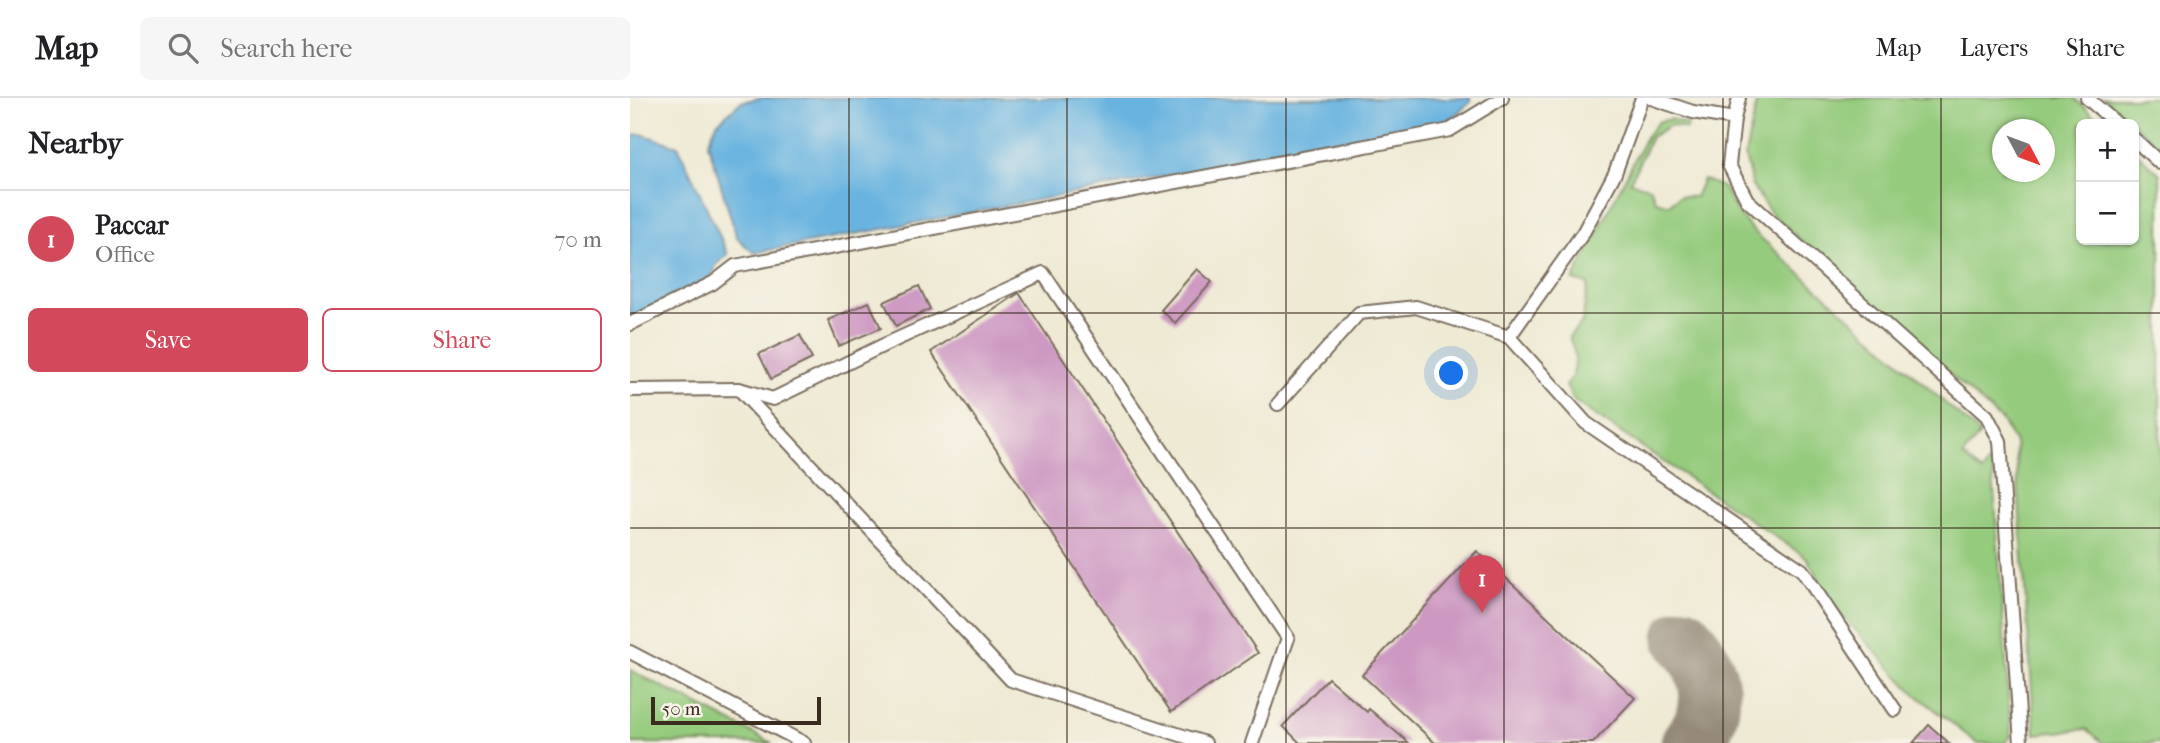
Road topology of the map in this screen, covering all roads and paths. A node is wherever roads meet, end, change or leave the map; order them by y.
1 (1502, 98) edge
2 (1642, 98) edge
3 (1651, 98) edge
4 (1739, 98) edge
5 (2087, 98) edge
6 (1734, 119) junction
7 (2111, 119) edge
8 (2139, 144) edge
9 (2160, 163) edge
10 (630, 324) edge
11 (1509, 337) junction
12 (738, 389) junction
13 (630, 390) edge
14 (1278, 404) dead end
15 (630, 652) edge
16 (1895, 710) dead end
17 (804, 743) edge
18 (1205, 743) edge
19 (1252, 743) edge
20 (2021, 743) edge

1 - 10 lane
2 - 11 lane
3 - 6 lane
4 - 6 lane
5 - 7 lane
6 - 20 lane
8 - 9 lane
11 - 14 lane
11 - 16 lane
12 - 13 lane
12 - 18 lane
12 - 19 lane
15 - 17 lane

